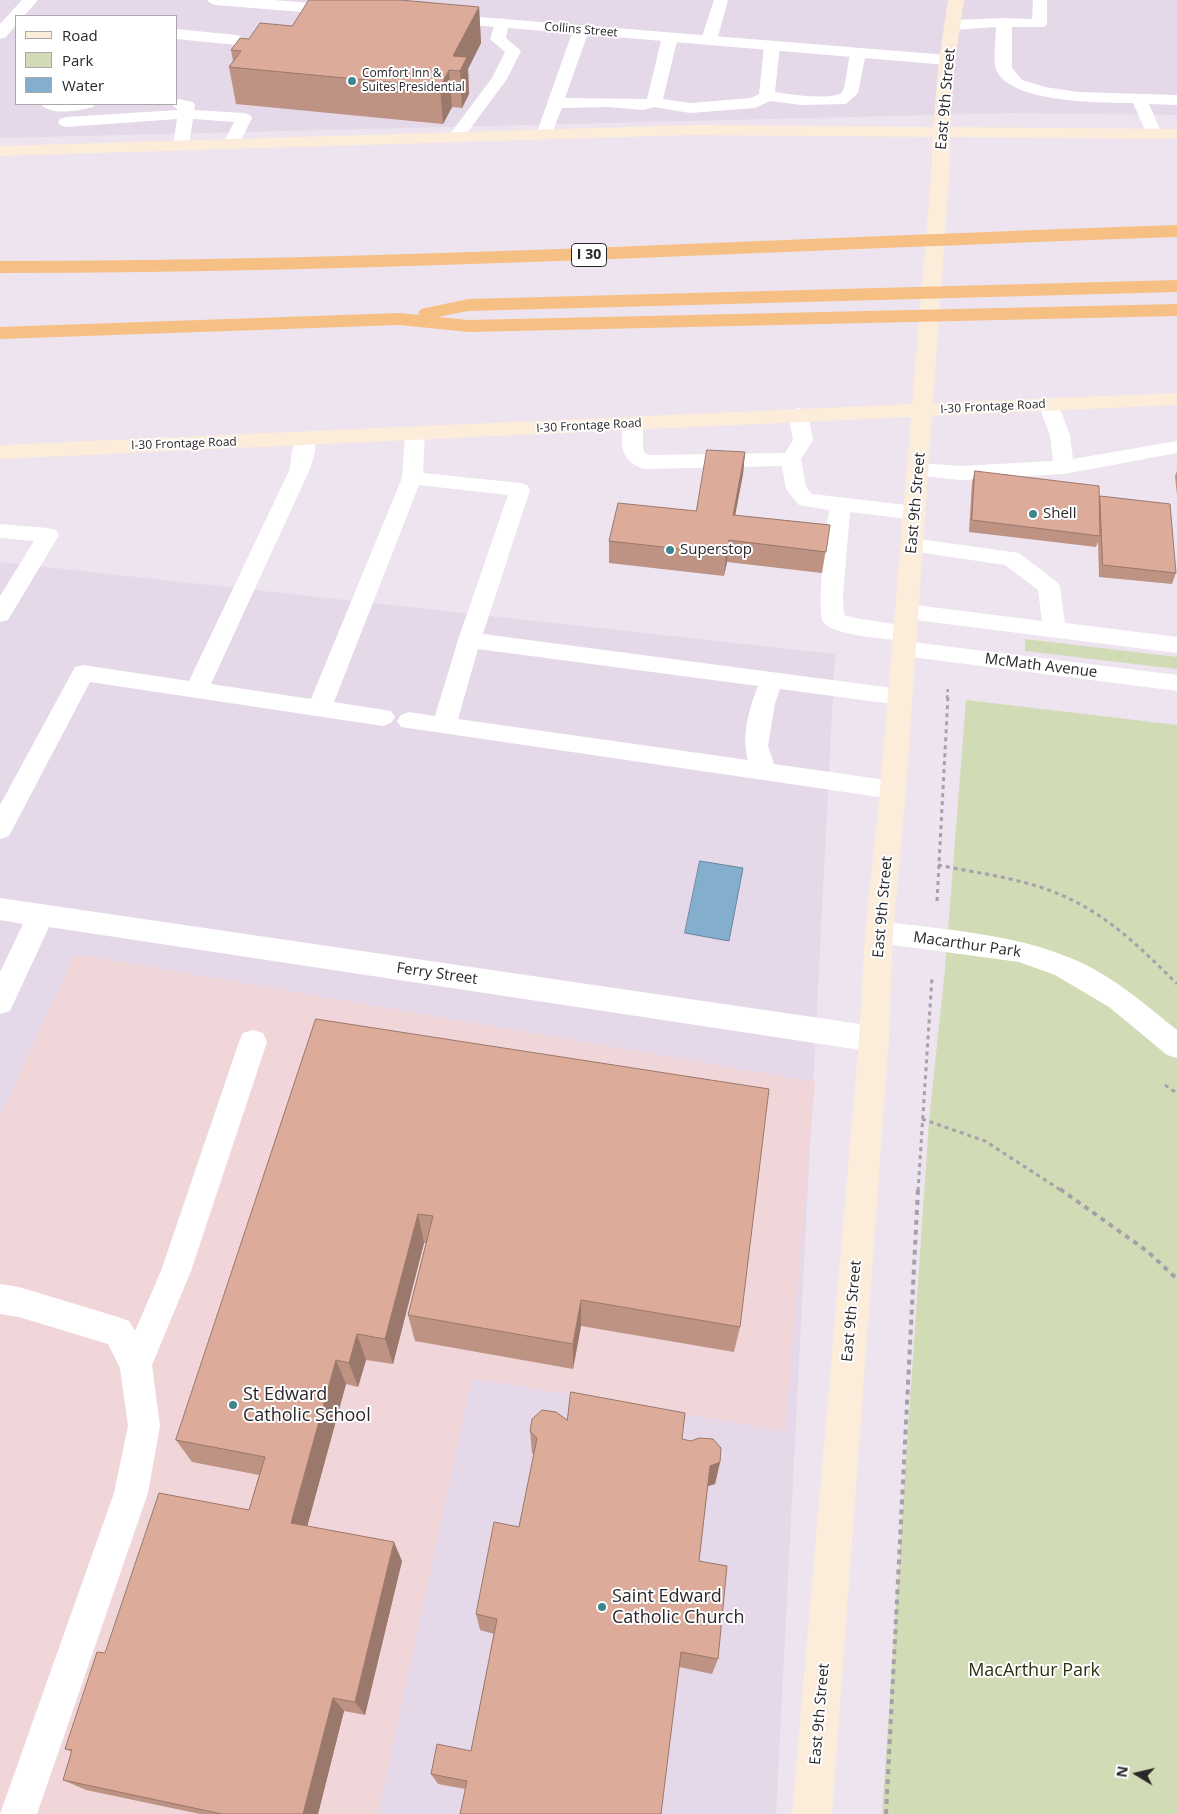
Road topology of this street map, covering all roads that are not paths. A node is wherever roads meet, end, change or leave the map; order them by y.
1 (30, 0) edge
2 (215, 0) edge
3 (721, 0) edge
4 (956, 0) edge
5 (1040, 0) edge
6 (354, 11) edge
7 (17, 15) edge
8 (15, 17) edge
9 (423, 17) edge
10 (1004, 22) junction
11 (501, 23) junction
12 (954, 25) junction
13 (582, 30) junction
14 (0, 34) edge
15 (178, 34) edge
16 (670, 37) junction
17 (237, 40) edge
18 (709, 40) junction
19 (772, 46) junction
20 (858, 52) junction
21 (947, 60) junction
22 (1139, 99) junction
23 (761, 100) junction
24 (1177, 100) edge
25 (654, 102) junction
26 (556, 103) junction
27 (178, 104) edge
28 (50, 105) edge
29 (70, 105) edge
30 (256, 106) edge
31 (186, 114) junction
32 (244, 118) junction
33 (66, 122) dead end
34 (941, 131) junction
35 (1154, 134) junction
36 (1177, 134) edge
37 (544, 135) junction
38 (455, 138) junction
39 (231, 144) junction
40 (181, 145) junction
41 (0, 151) edge
42 (1177, 231) edge
43 (0, 267) edge
44 (1177, 286) edge
45 (1177, 310) edge
46 (399, 319) junction
47 (0, 333) edge
48 (1177, 399) edge
49 (1048, 404) junction
50 (923, 411) junction
51 (798, 414) junction
52 (633, 424) junction
53 (415, 434) junction
54 (305, 439) junction
55 (1177, 447) edge
56 (0, 452) edge
57 (791, 459) junction
58 (1064, 467) junction
59 (918, 470) junction
60 (412, 478) junction
61 (840, 504) junction
62 (915, 513) junction
63 (0, 531) edge
64 (912, 545) junction
65 (0, 614) edge
66 (1054, 630) junction
67 (906, 632) junction
68 (470, 640) junction
69 (1177, 645) edge
70 (772, 679) junction
71 (1177, 683) edge
72 (196, 690) junction
73 (900, 696) junction
74 (318, 709) junction
75 (383, 717) dead end
76 (409, 721) dead end
77 (444, 726) junction
78 (764, 771) junction
79 (893, 790) junction
80 (0, 829) edge
81 (0, 909) edge
82 (40, 916) junction
83 (879, 932) junction
84 (0, 1002) edge
85 (874, 1039) junction
86 (253, 1042) dead end
87 (1177, 1046) edge
88 (0, 1299) edge
89 (136, 1365) junction
90 (18, 1814) edge
91 (812, 1814) edge

1 - 7 street
2 - 6 street
3 - 18 lane
4 - 12 main road, East 9th Street
5 - 10 lane
8 - 14 street
9 - 11 street, Collins Street
10 - 12 lane
10 - 22 lane
11 - 13 street, Collins Street
11 - 38 lane
12 - 21 main road, East 9th Street
13 - 16 street, Collins Street
13 - 26 lane
15 - 17 lane
16 - 18 street, Collins Street
16 - 25 lane
18 - 19 street, Collins Street
19 - 20 street, Collins Street
19 - 23 lane
20 - 21 street, Collins Street
20 - 23 lane
21 - 34 main road, East 9th Street
22 - 24 lane
22 - 35 lane
23 - 25 lane
25 - 26 lane
26 - 37 lane
27 - 31 lane
28 - 29 lane
30 - 32 lane
31 - 32 lane
31 - 33 lane
31 - 40 lane
32 - 39 lane
34 - 35 main road
34 - 37 main road
34 - 50 main road, East 9th Street
35 - 36 main road
37 - 38 main road
38 - 39 main road
39 - 40 main road
40 - 41 main road
42 - 43 highway, I 30
44 - 46 highway
45 - 46 highway
46 - 47 highway
48 - 49 main road, I-30 Frontage Road
49 - 50 main road, I-30 Frontage Road
49 - 58 lane
50 - 51 main road, I-30 Frontage Road
50 - 59 main road, East 9th Street
51 - 52 main road, I-30 Frontage Road
51 - 57 lane
52 - 53 main road, I-30 Frontage Road
52 - 57 lane
53 - 54 main road, I-30 Frontage Road
53 - 60 lane
54 - 56 main road, I-30 Frontage Road
54 - 72 lane
55 - 58 lane
57 - 61 lane
58 - 59 lane
59 - 62 main road, East 9th Street
60 - 68 lane
60 - 74 lane
61 - 62 lane
61 - 67 lane
62 - 64 main road, East 9th Street
63 - 65 lane
64 - 66 lane
64 - 67 main road, East 9th Street
66 - 67 lane
66 - 69 lane
67 - 71 lane, McMath Avenue
67 - 73 main road, East 9th Street
68 - 70 lane
68 - 77 lane
70 - 73 lane
70 - 78 lane
72 - 74 lane
72 - 80 lane
73 - 79 main road, East 9th Street
74 - 75 lane
76 - 77 lane
77 - 78 lane
78 - 79 lane
79 - 83 main road, East 9th Street
81 - 82 street, Ferry Street
82 - 84 street
82 - 85 street, Ferry Street
83 - 85 main road, East 9th Street
83 - 87 lane, Macarthur Park
85 - 91 main road, East 9th Street
86 - 89 lane
88 - 89 lane
89 - 90 lane

